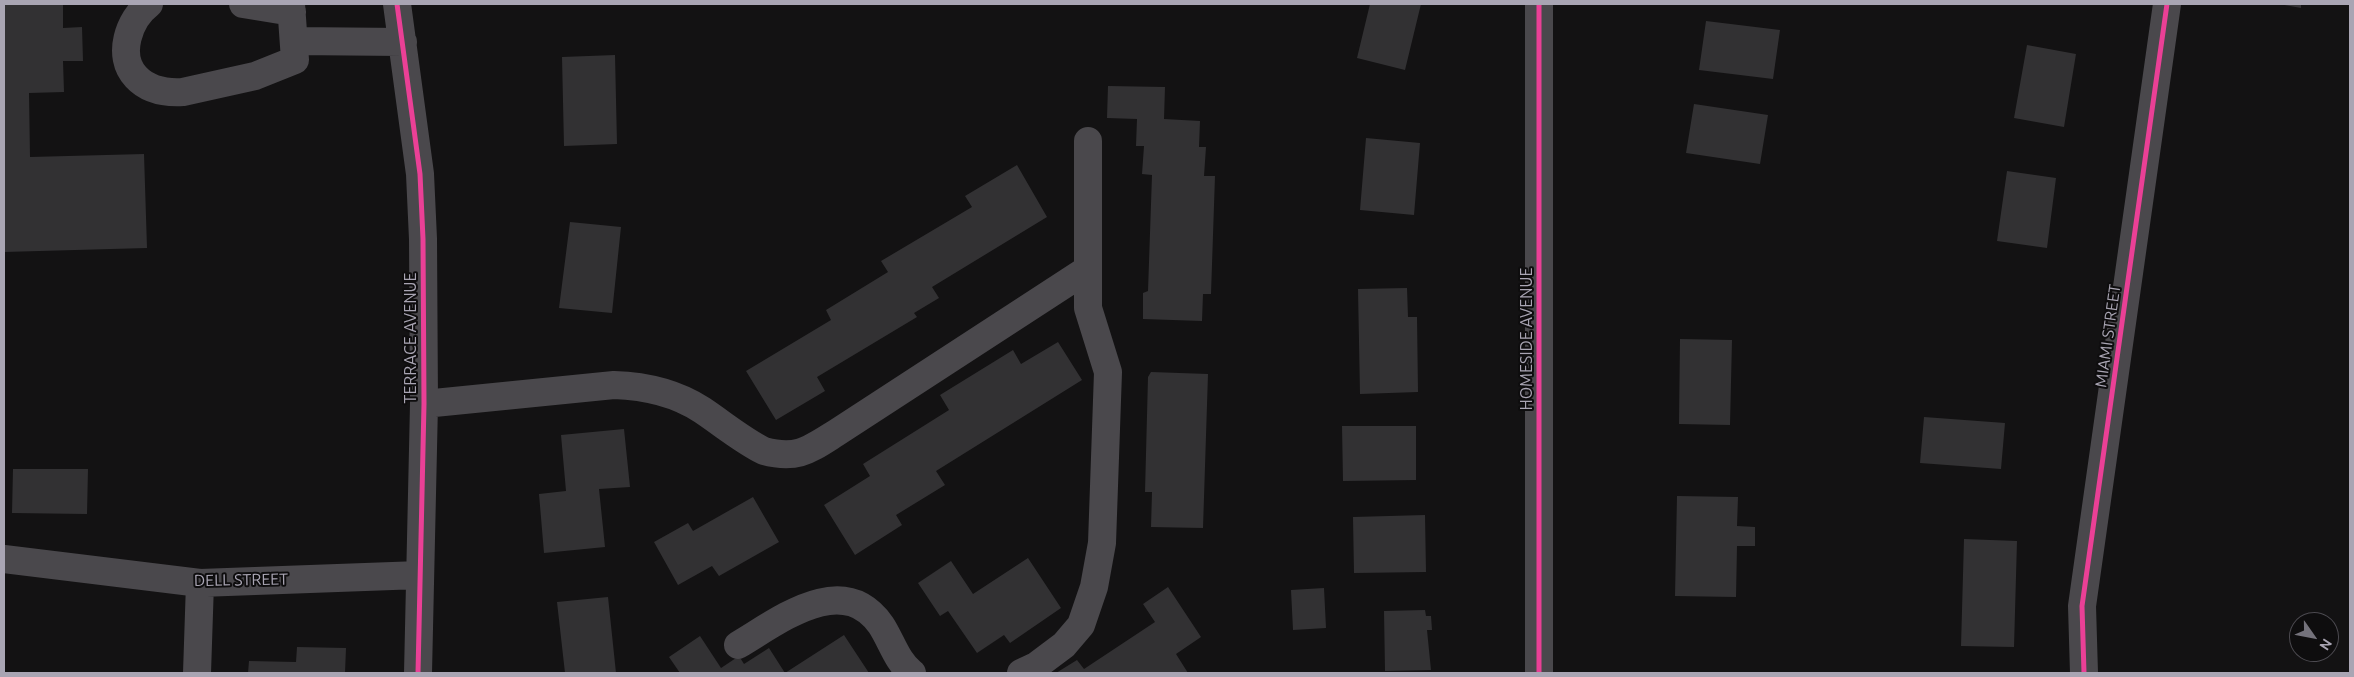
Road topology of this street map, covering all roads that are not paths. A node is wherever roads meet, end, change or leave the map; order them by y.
1 (149, 4) edge
2 (243, 4) edge
3 (397, 4) edge
4 (1539, 4) edge
5 (2167, 4) edge
6 (292, 8) edge
7 (294, 42) junction
8 (403, 42) junction
9 (1088, 141) dead end
10 (1088, 269) junction
11 (424, 404) junction
12 (4, 559) edge
13 (420, 575) junction
14 (200, 583) junction
15 (738, 645) dead end
16 (197, 673) edge
17 (418, 673) edge
18 (912, 673) edge
19 (1021, 673) edge
20 (1539, 673) edge
21 (2084, 673) edge

1 - 7 street
2 - 6 street
3 - 8 street, TERRACE AVENUE
4 - 20 street, HOMESIDE AVENUE
5 - 21 street, MIAMI STREET
6 - 7 street
7 - 8 street
8 - 11 street, TERRACE AVENUE
9 - 10 street
10 - 11 street
10 - 19 street
11 - 13 street, TERRACE AVENUE
12 - 14 street, DELL STREET
13 - 14 street, DELL STREET
13 - 17 street, TERRACE AVENUE
14 - 16 street
15 - 18 street

